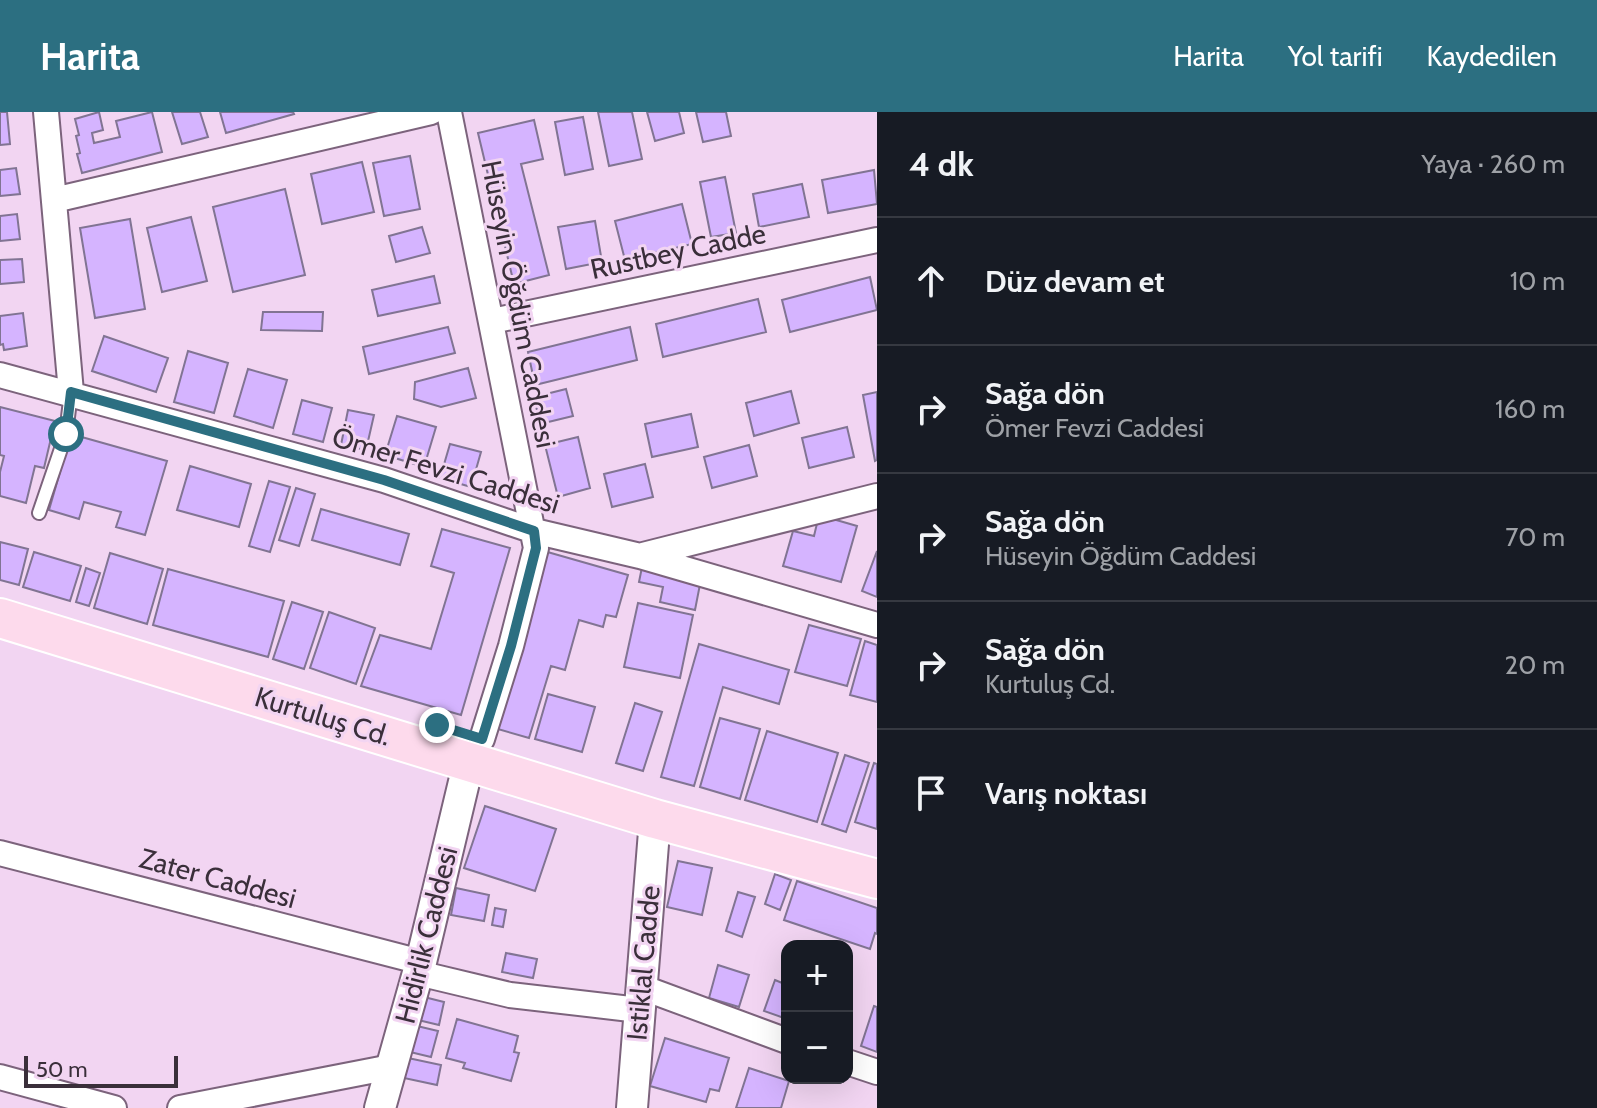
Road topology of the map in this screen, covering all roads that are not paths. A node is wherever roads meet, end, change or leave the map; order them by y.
1 (46, 112) edge
2 (431, 112) edge
3 (449, 112) edge
4 (54, 200) junction
5 (877, 240) edge
6 (492, 321) junction
7 (0, 375) edge
8 (71, 392) junction
9 (877, 496) edge
10 (39, 513) dead end
11 (534, 531) junction
12 (640, 556) junction
13 (0, 600) edge
14 (0, 618) edge
15 (877, 625) edge
16 (476, 750) junction
17 (655, 819) junction
18 (0, 853) edge
19 (877, 859) edge
20 (877, 879) edge
21 (419, 967) junction
22 (640, 999) junction
23 (781, 1039) edge
24 (853, 1064) edge
25 (391, 1067) junction
26 (877, 1072) edge
27 (0, 1077) edge
28 (114, 1108) edge
29 (180, 1108) edge
30 (380, 1108) edge
31 (632, 1108) edge

1 - 4 street
2 - 4 street
3 - 6 street, Hüseyin Öğdüm Caddesi
4 - 8 street
5 - 6 street, Rustbey Cadde
6 - 11 street, Hüseyin Öğdüm Caddesi
7 - 8 street, Ömer Fevzi Caddesi
8 - 10 lane
8 - 11 street, Ömer Fevzi Caddesi
9 - 12 street, Ömer Fevzi Caddesi
11 - 12 street, Ömer Fevzi Caddesi
11 - 16 street, Hüseyin Öğdüm Caddesi
12 - 15 street
13 - 16 main road, Kurtuluş Cd.
14 - 16 main road, Kurtuluş Cd.
16 - 17 main road, Kurtuluş Cd.
16 - 19 main road, Kurtuluş Cd.
16 - 21 street, Hidirlik Caddesi
17 - 20 main road, Kurtuluş Cd.
17 - 22 street, Istiklal Cadde
18 - 21 street, Zater Caddesi
21 - 22 street, Zater Caddesi
21 - 25 street, Hidirlik Caddesi
22 - 23 street, Zater Caddesi
22 - 31 street, Istiklal Cadde
24 - 26 street
25 - 29 street
25 - 30 street, Hidirlik Caddesi
27 - 28 street

